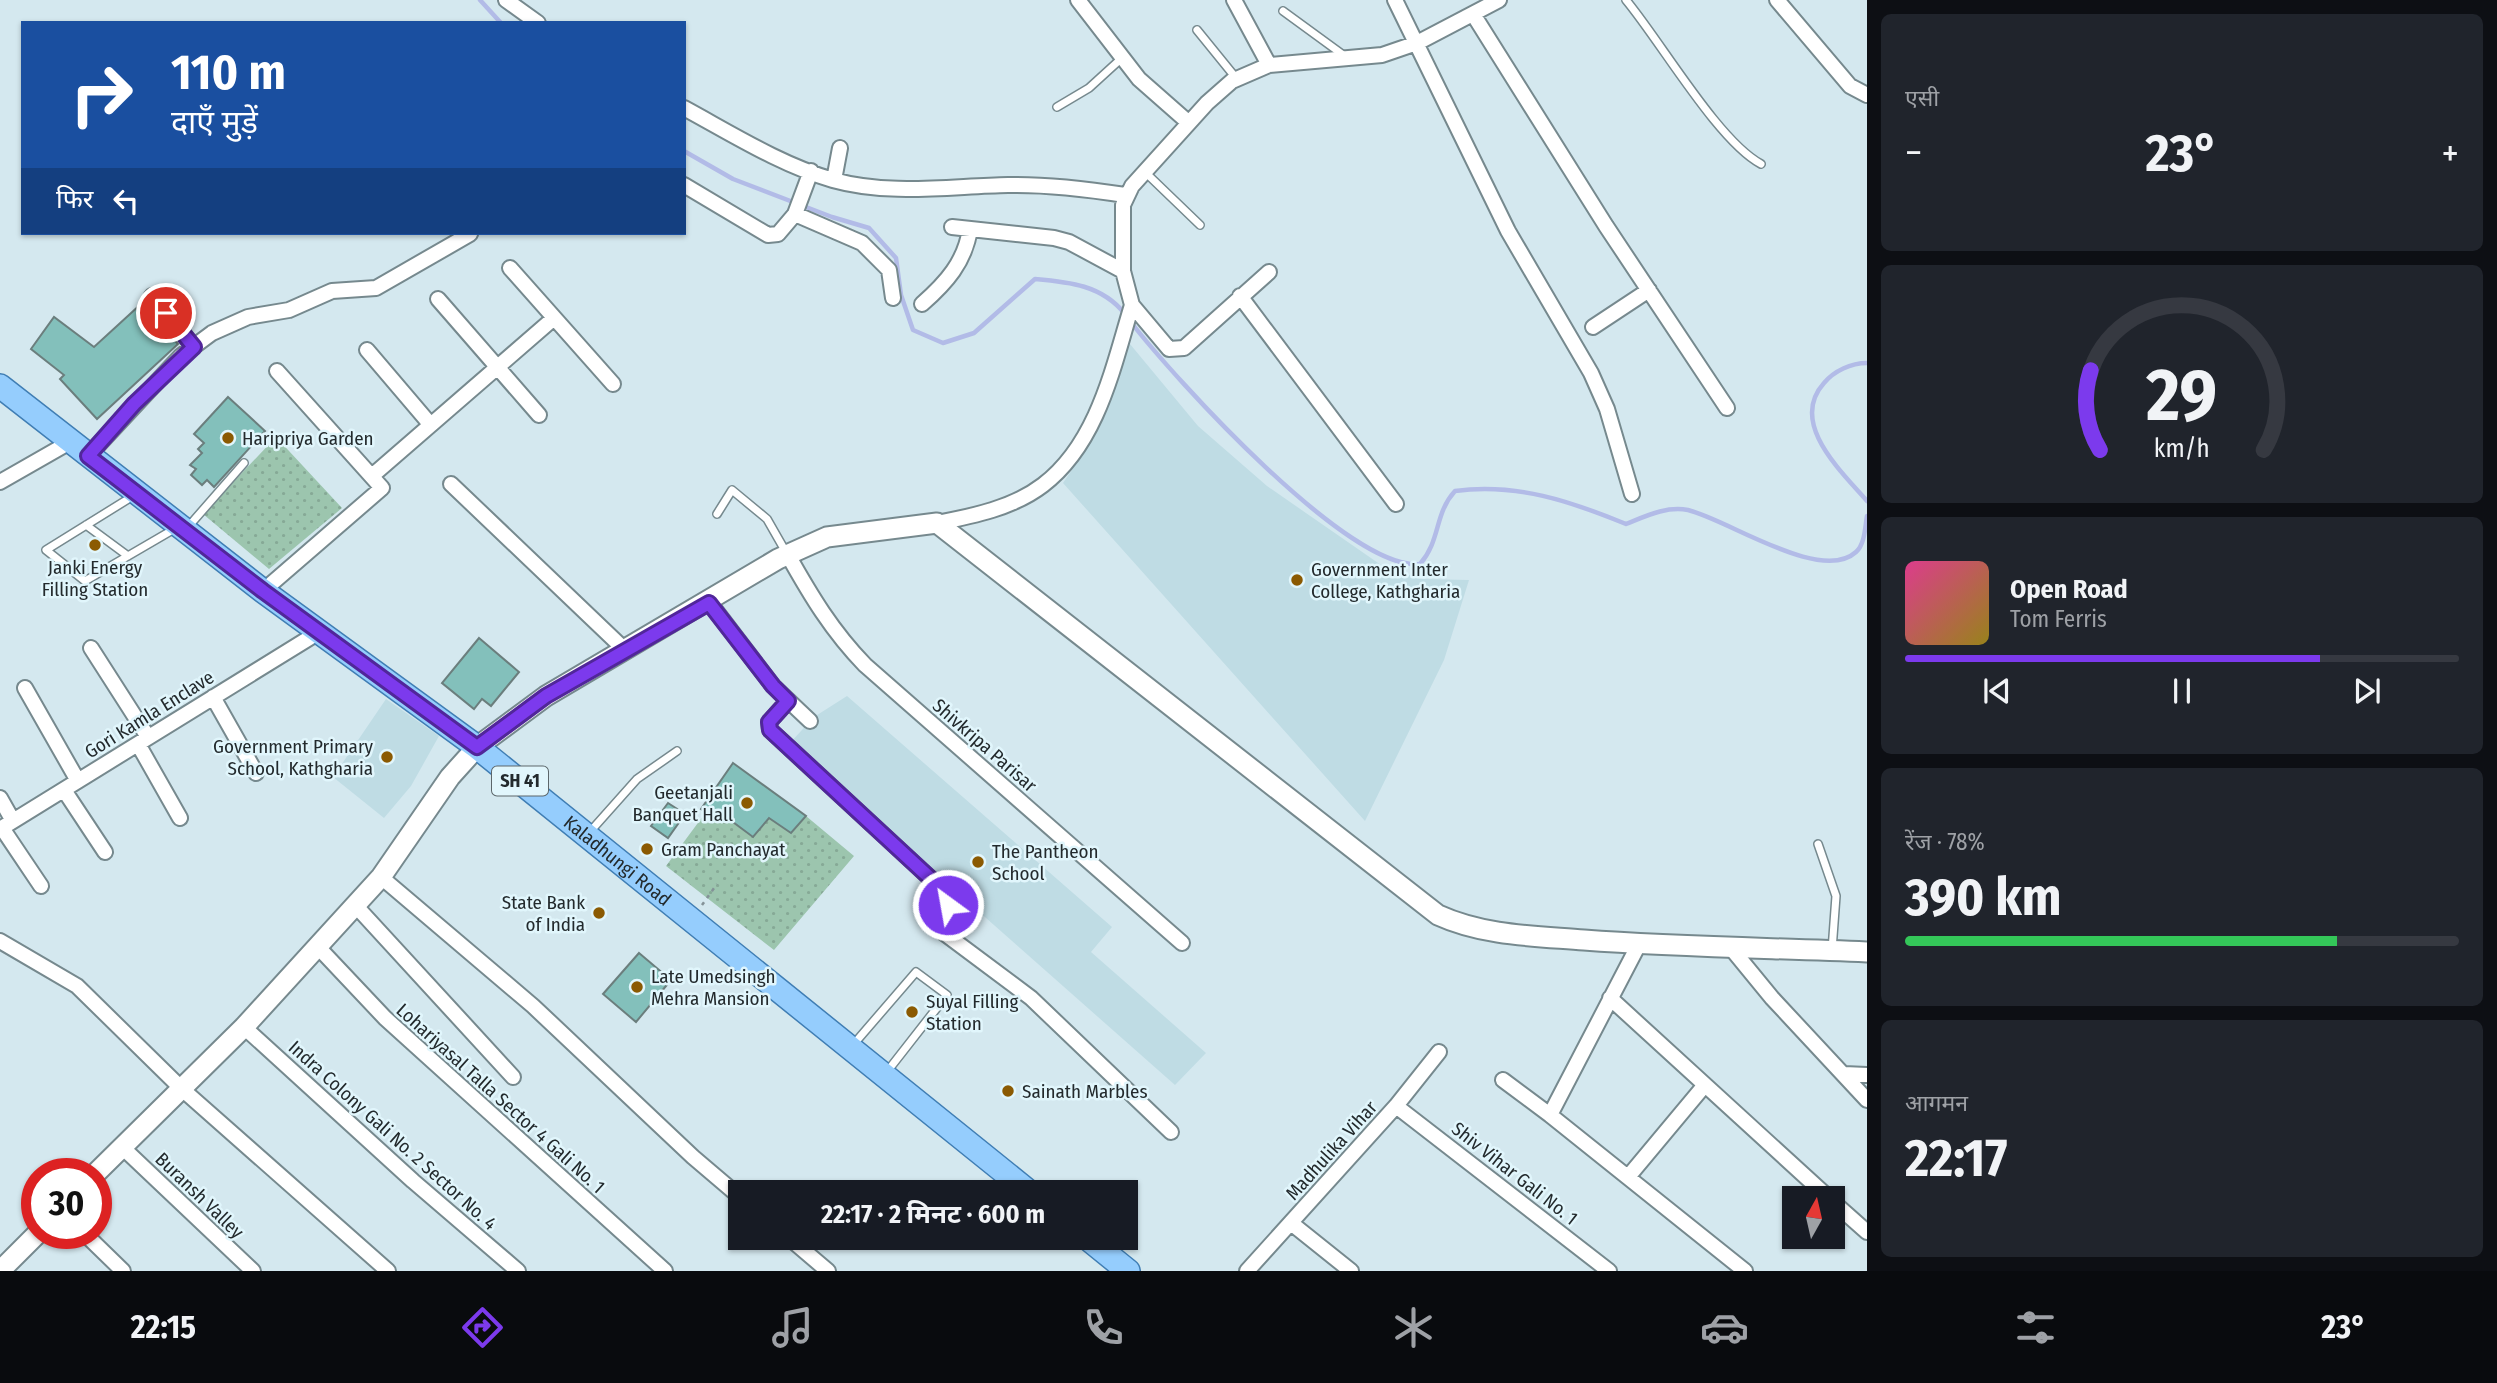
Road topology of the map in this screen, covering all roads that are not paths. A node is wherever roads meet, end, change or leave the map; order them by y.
1 (506, 0) edge
2 (1078, 0) edge
3 (1234, 0) edge
4 (1395, 0) edge
5 (1499, 0) edge
6 (1626, 0) edge
7 (1777, 0) edge
8 (521, 5) edge
9 (1283, 11) dead end
10 (1472, 14) junction
11 (536, 21) edge
12 (1197, 30) dead end
13 (1417, 43) junction
14 (1123, 57) junction
15 (1349, 60) junction
16 (1269, 65) junction
17 (1236, 79) junction
18 (1866, 92) edge
19 (1057, 107) dead end
20 (686, 109) edge
21 (1189, 123) junction
22 (840, 148) dead end
23 (1761, 164) dead end
24 (811, 171) junction
25 (1146, 173) junction
26 (834, 180) junction
27 (686, 186) edge
28 (1125, 195) junction
29 (795, 211) junction
30 (1200, 225) dead end
31 (952, 227) dead end
32 (970, 229) junction
33 (468, 235) edge
34 (510, 268) dead end
35 (1123, 271) junction
36 (1269, 272) dead end
37 (1649, 290) junction
38 (152, 296) dead end
39 (1240, 296) junction
40 (892, 298) dead end
41 (438, 299) dead end
42 (922, 304) dead end
43 (1132, 305) junction
44 (554, 318) junction
45 (1593, 327) dead end
46 (194, 347) junction
47 (367, 350) dead end
48 (497, 369) junction
49 (277, 371) dead end
50 (613, 384) dead end
51 (0, 386) edge
52 (1727, 408) dead end
53 (539, 415) dead end
54 (430, 424) junction
55 (79, 449) junction
56 (244, 463) dead end
57 (373, 475) junction
58 (0, 482) edge
59 (451, 484) dead end
60 (137, 493) junction
61 (1632, 494) dead end
62 (1396, 504) dead end
63 (717, 514) dead end
64 (937, 523) junction
65 (86, 525) junction
66 (182, 528) junction
67 (788, 555) junction
68 (128, 556) junction
69 (263, 591) junction
70 (709, 603) junction
71 (319, 632) junction
72 (91, 648) dead end
73 (626, 651) junction
74 (26, 688) dead end
75 (213, 697) junction
76 (788, 701) junction
77 (810, 721) dead end
78 (143, 740) junction
79 (477, 747) junction
80 (677, 751) dead end
81 (256, 773) dead end
82 (78, 781) junction
83 (64, 790) junction
84 (0, 798) edge
85 (180, 818) dead end
86 (5, 826) edge
87 (587, 835) junction
88 (1818, 844) dead end
89 (104, 852) dead end
90 (381, 877) junction
91 (41, 886) dead end
92 (355, 905) junction
93 (0, 941) edge
94 (1182, 943) dead end
95 (1639, 944) junction
96 (318, 947) junction
97 (1731, 948) junction
98 (1832, 951) junction
99 (1867, 952) edge
100 (1609, 999) junction
101 (244, 1027) junction
102 (850, 1048) junction
103 (1439, 1052) dead end
104 (1844, 1074) junction
105 (1867, 1075) edge
106 (883, 1076) junction
107 (513, 1077) dead end
108 (1503, 1080) dead end
109 (1704, 1086) junction
110 (182, 1089) junction
111 (1867, 1100) edge
112 (1396, 1106) junction
113 (1550, 1115) junction
114 (1171, 1132) dead end
115 (121, 1146) junction
116 (110, 1158) edge
117 (1628, 1177) junction
118 (1013, 1180) edge
119 (1815, 1186) edge
120 (728, 1187) edge
121 (1845, 1212) edge
122 (1291, 1223) junction
123 (1867, 1232) edge
124 (22, 1249) edge
125 (100, 1249) edge
126 (803, 1250) edge
127 (1102, 1250) edge
128 (0, 1271) edge
129 (122, 1271) edge
130 (253, 1271) edge
131 (388, 1271) edge
132 (518, 1271) edge
133 (665, 1271) edge
134 (828, 1271) edge
135 (1128, 1271) edge
136 (1247, 1271) edge
137 (1351, 1271) edge
138 (1609, 1271) edge
139 (1745, 1271) edge

1 - 8 street
2 - 14 street
3 - 16 street
4 - 13 street
5 - 10 street
6 - 23 lane
7 - 18 street
8 - 11 street
9 - 15 lane
10 - 13 street
10 - 37 street
12 - 17 lane
13 - 15 street
13 - 61 street
14 - 19 lane
14 - 21 street
15 - 16 street
16 - 17 street
17 - 21 street
20 - 24 street
21 - 25 street
22 - 26 street
24 - 26 street
24 - 29 street
25 - 28 street
25 - 30 lane
26 - 28 street
27 - 29 street
28 - 35 street
29 - 40 street
31 - 32 street
32 - 35 street
32 - 42 street
33 - 46 street
34 - 44 street
35 - 43 street
36 - 39 street
37 - 45 street
37 - 52 street
38 - 46 street
39 - 43 street
39 - 62 street
41 - 48 street
43 - 64 street
44 - 48 street
44 - 50 street
46 - 55 street
47 - 54 street
48 - 53 street
48 - 54 street
49 - 57 street
51 - 55 main road, Kaladhungi Road / SH 41
54 - 57 street
55 - 58 street
55 - 60 main road, Kaladhungi Road / SH 41
56 - 66 lane
57 - 69 street
59 - 73 street
60 - 65 lane
60 - 66 main road, Kaladhungi Road / SH 41
63 - 67 lane
64 - 67 street
64 - 95 street
65 - 68 lane
65 - 68 lane
66 - 68 lane
66 - 69 main road, Kaladhungi Road / SH 41
67 - 70 street
67 - 94 street, Shivkripa Parisar
69 - 71 main road, Kaladhungi Road / SH 41
70 - 73 street
70 - 76 street
71 - 75 street, Gori Kamla Enclave
71 - 79 main road, Kaladhungi Road / SH 41
72 - 78 street
73 - 79 street
74 - 82 street
75 - 78 street, Gori Kamla Enclave
75 - 81 street
76 - 77 street
76 - 114 street
78 - 82 street, Gori Kamla Enclave
78 - 85 street
79 - 87 main road, Kaladhungi Road / SH 41
79 - 90 street
80 - 87 lane
82 - 83 street, Gori Kamla Enclave
83 - 86 street, Gori Kamla Enclave
83 - 89 street
84 - 86 street
86 - 91 street
87 - 102 main road, Kaladhungi Road / SH 41
88 - 98 lane
90 - 92 street
90 - 120 street
92 - 96 street
92 - 107 street
93 - 110 street
95 - 97 street
95 - 100 street
96 - 101 street
96 - 133 street, Lohariyasal Talla Sector 4 Gali No. 1
97 - 98 street
97 - 104 street
98 - 99 street
100 - 109 street
100 - 113 street
101 - 110 street
101 - 132 street, Indra Colony Gali No. 2 Sector No. 4
102 - 106 main road, Kaladhungi Road / SH 41
102 - 106 lane
103 - 112 street, Madhulika Vihar
104 - 105 street
104 - 111 street
106 - 118 main road, Kaladhungi Road / SH 41
108 - 113 street
109 - 117 street
109 - 119 street
110 - 115 street
110 - 131 street
112 - 122 street, Madhulika Vihar
112 - 138 street, Shiv Vihar Gali No. 1
113 - 117 street
115 - 116 street
115 - 130 street, Buransh Valley
117 - 139 street
121 - 123 street
122 - 136 street, Madhulika Vihar
122 - 137 street
124 - 128 street
125 - 129 street
126 - 134 street
127 - 135 main road

